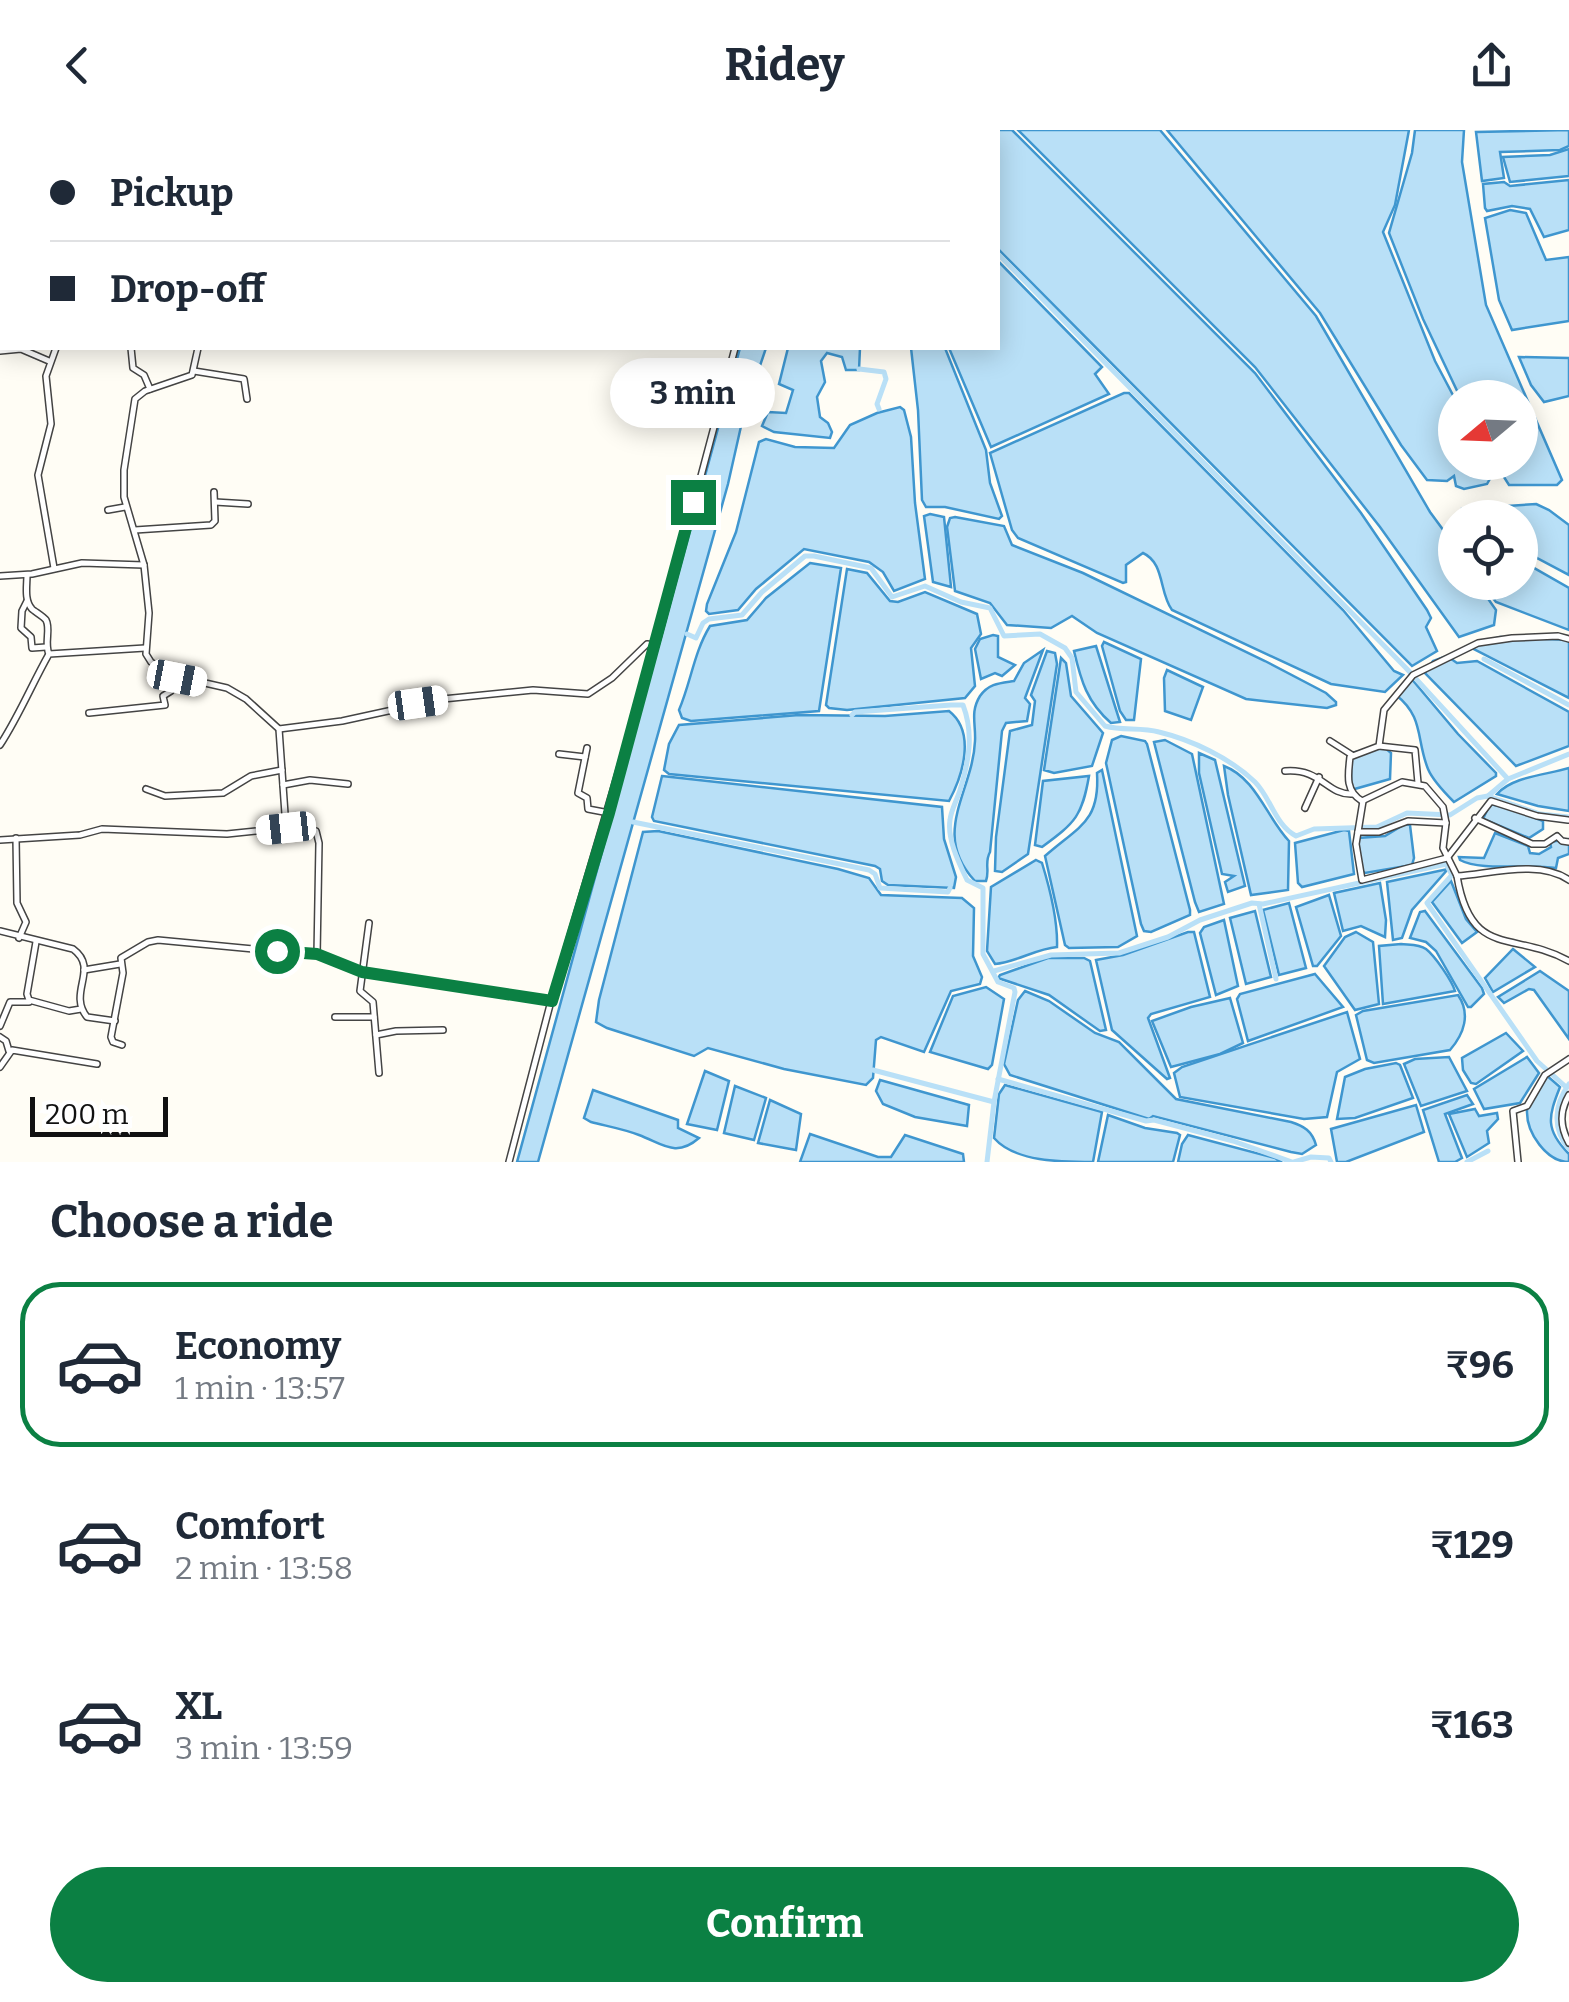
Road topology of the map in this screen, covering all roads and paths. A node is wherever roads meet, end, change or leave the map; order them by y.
1 (24, 350) edge
2 (55, 350) edge
3 (131, 350) edge
4 (198, 350) edge
5 (734, 350) edge
6 (49, 360) junction
7 (194, 371) junction
8 (150, 389) junction
9 (247, 400) dead end
10 (214, 492) dead end
11 (215, 502) junction
12 (248, 504) dead end
13 (125, 507) junction
14 (108, 510) dead end
15 (135, 530) junction
16 (144, 566) junction
17 (54, 568) junction
18 (27, 575) junction
19 (0, 576) edge
20 (27, 601) junction
21 (1569, 639) edge
22 (656, 645) junction
23 (145, 648) junction
24 (48, 650) junction
25 (177, 678) junction
26 (89, 714) dead end
27 (279, 729) junction
28 (1330, 741) dead end
29 (0, 745) edge
30 (1379, 746) junction
31 (587, 748) dead end
32 (559, 754) dead end
33 (1352, 756) junction
34 (585, 758) junction
35 (282, 770) junction
36 (1286, 771) dead end
37 (1318, 777) junction
38 (1418, 783) junction
39 (348, 784) dead end
40 (283, 785) junction
41 (146, 789) dead end
42 (1352, 794) junction
43 (1363, 800) junction
44 (1305, 808) dead end
45 (609, 813) junction
46 (1475, 818) junction
47 (1445, 819) junction
48 (1568, 820) edge
49 (286, 828) junction
50 (1358, 828) junction
51 (16, 838) junction
52 (0, 840) edge
53 (1569, 842) edge
54 (1447, 858) junction
55 (1456, 876) junction
56 (1569, 880) edge
57 (369, 924) dead end
58 (0, 931) edge
59 (19, 938) junction
60 (36, 942) junction
61 (317, 954) junction
62 (1569, 961) edge
63 (120, 964) junction
64 (84, 970) junction
65 (362, 972) junction
66 (552, 1001) junction
67 (32, 1003) junction
68 (81, 1009) junction
69 (335, 1017) dead end
70 (374, 1017) junction
71 (115, 1021) junction
72 (0, 1026) edge
73 (443, 1030) dead end
74 (375, 1035) junction
75 (0, 1036) edge
76 (122, 1045) dead end
77 (8, 1051) junction
78 (1569, 1059) edge
79 (97, 1064) dead end
80 (0, 1067) edge
81 (379, 1073) dead end
82 (1569, 1095) edge
83 (1569, 1143) edge
84 (508, 1162) edge
85 (1518, 1162) edge

1 - 6 street
2 - 6 street
3 - 8 street
4 - 7 street
5 - 22 street
6 - 17 street
7 - 8 street
7 - 9 street
8 - 13 street
10 - 11 street
11 - 12 street
11 - 15 street
13 - 14 street
13 - 15 street
15 - 16 street
16 - 17 street
16 - 23 street
17 - 18 street
18 - 19 street
18 - 20 street
20 - 24 street
20 - 24 street
21 - 30 street
22 - 27 street
22 - 45 street
23 - 24 street
23 - 25 street
24 - 29 street
25 - 26 street
25 - 27 street
27 - 35 street
28 - 33 street
30 - 33 street
30 - 38 street
31 - 34 street
32 - 34 street
33 - 42 street
34 - 45 street
35 - 40 street
35 - 41 street
36 - 37 street
37 - 42 street
37 - 44 street
38 - 43 street
38 - 47 street
39 - 40 street
40 - 49 street
42 - 43 street
43 - 50 street
45 - 66 street
46 - 48 street
46 - 53 street
46 - 54 street
47 - 50 street
47 - 54 street
49 - 51 street
49 - 61 street
50 - 54 street
51 - 52 street
51 - 59 street
54 - 55 street
55 - 56 street
55 - 62 street
57 - 65 street
58 - 59 street
59 - 60 street
60 - 64 street
60 - 67 street
61 - 63 street
61 - 65 street
63 - 64 street
63 - 71 street
64 - 68 street
65 - 66 street
65 - 70 street
66 - 84 street
67 - 68 street
67 - 72 street
68 - 71 street
69 - 70 street
70 - 74 street
71 - 76 street
73 - 74 street
74 - 81 street
75 - 77 street
77 - 79 street
77 - 80 street
78 - 85 street
82 - 83 street

